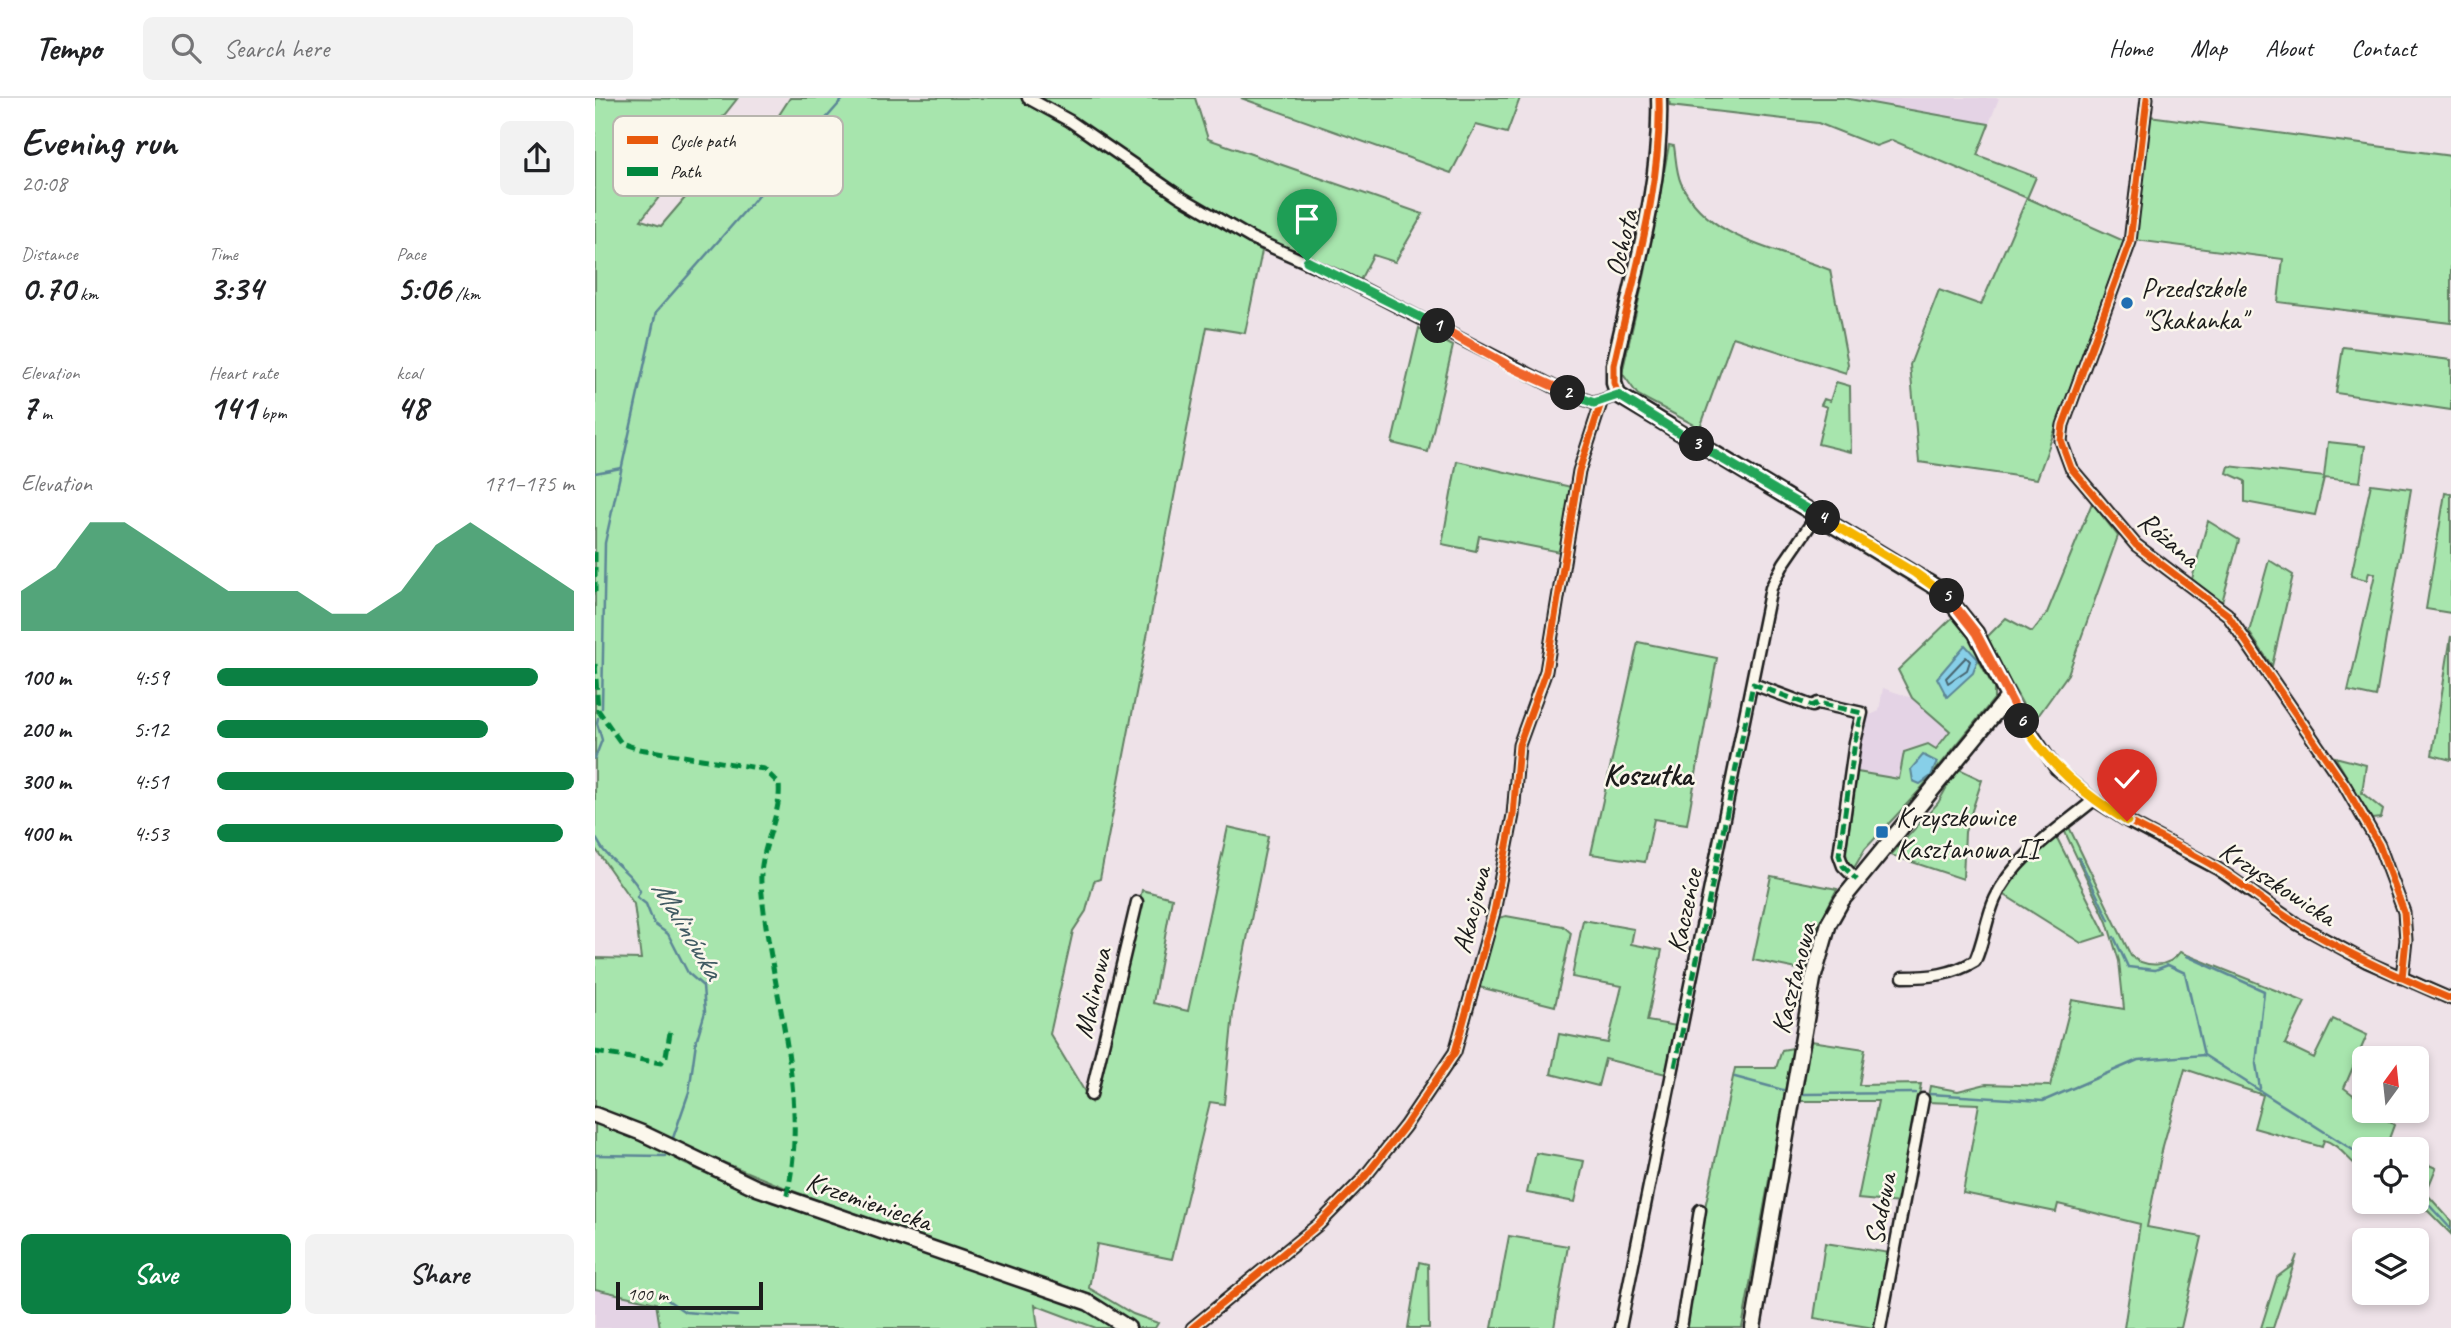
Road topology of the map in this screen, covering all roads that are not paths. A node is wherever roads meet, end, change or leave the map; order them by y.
1 (1028, 98) edge
2 (1659, 98) edge
3 (2147, 98) edge
4 (1618, 395) junction
5 (1601, 402) junction
6 (1817, 515) junction
7 (1753, 684) junction
8 (2008, 697) junction
9 (2094, 800) junction
10 (1857, 880) junction
11 (1137, 902) dead end
12 (1903, 977) dead end
13 (2402, 978) junction
14 (2451, 999) edge
15 (1091, 1095) dead end
16 (1923, 1099) dead end
17 (595, 1115) edge
18 (1700, 1210) dead end
19 (1128, 1328) edge
20 (1192, 1328) edge
21 (1620, 1328) edge
22 (1681, 1328) edge
23 (1753, 1328) edge
24 (1880, 1328) edge

1 - 5 street
2 - 4 street, Ochota
3 - 13 street, Różana
4 - 5 street
4 - 6 street, Krzyszkowicka
5 - 20 street, Akacjowa
6 - 7 street, Kaczeńce
6 - 8 street, Krzyszkowicka
7 - 10 street
7 - 21 street, Kaczeńce
8 - 9 street, Krzyszkowicka
8 - 10 street, Kasztanowa
9 - 12 street
9 - 13 street, Krzyszkowicka
10 - 23 street, Kasztanowa
11 - 15 street, Malinowa
13 - 14 street, Krzyszkowicka
16 - 24 street, Sadowa
17 - 19 street, Krzemieniecka
18 - 22 street

